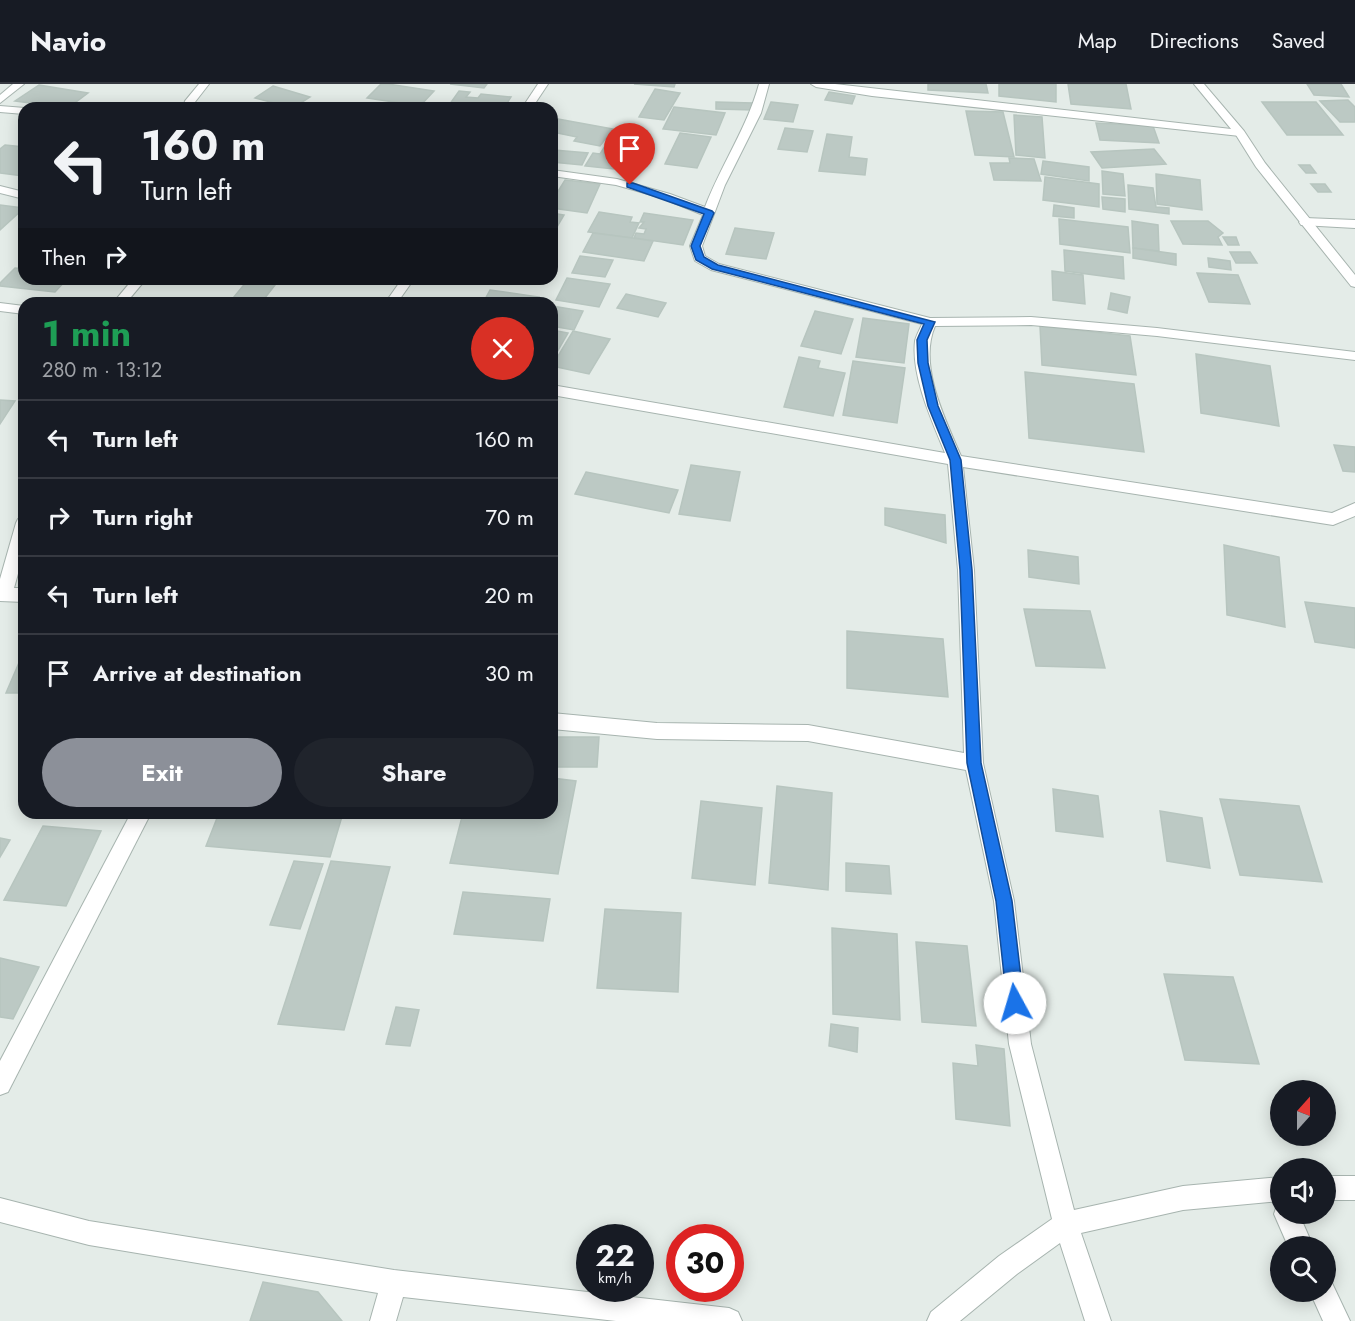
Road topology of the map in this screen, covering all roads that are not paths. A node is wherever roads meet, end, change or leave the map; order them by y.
1 (19, 84) edge
2 (204, 84) edge
3 (543, 84) edge
4 (764, 84) edge
5 (816, 84) edge
6 (1199, 84) edge
7 (0, 100) edge
8 (190, 102) edge
9 (531, 102) edge
10 (0, 109) edge
11 (18, 110) edge
12 (1240, 133) junction
13 (558, 174) edge
14 (0, 189) edge
15 (18, 194) edge
16 (709, 213) junction
17 (1305, 222) junction
18 (1355, 224) edge
19 (1355, 283) edge
20 (135, 285) edge
21 (124, 297) edge
22 (0, 307) edge
23 (18, 309) edge
24 (930, 322) junction
25 (1355, 356) edge
26 (558, 391) edge
27 (955, 460) junction
28 (1355, 509) edge
29 (18, 543) edge
30 (2, 594) edge
31 (18, 595) edge
32 (558, 722) edge
33 (974, 763) junction
34 (138, 819) edge
35 (0, 1084) edge
36 (1336, 1188) edge
37 (1355, 1188) edge
38 (1270, 1194) edge
39 (0, 1210) edge
40 (1066, 1224) junction
41 (394, 1283) junction
42 (1328, 1302) edge
43 (383, 1321) edge
44 (729, 1321) edge
45 (940, 1321) edge
46 (1098, 1321) edge
47 (1337, 1321) edge

1 - 7 street
2 - 8 street
3 - 9 street
4 - 16 street
5 - 12 street
6 - 12 street
10 - 11 street
12 - 17 street
13 - 16 street
14 - 15 street
16 - 24 street
17 - 18 street
17 - 19 street
20 - 21 street
22 - 23 street
24 - 25 street
24 - 27 street
26 - 27 street
27 - 28 street
27 - 33 street
29 - 30 street
30 - 31 street
32 - 33 street
33 - 40 street
34 - 35 street
36 - 37 street
38 - 40 street
39 - 41 street
40 - 45 street
40 - 46 street
41 - 43 street
41 - 44 street
42 - 47 street

